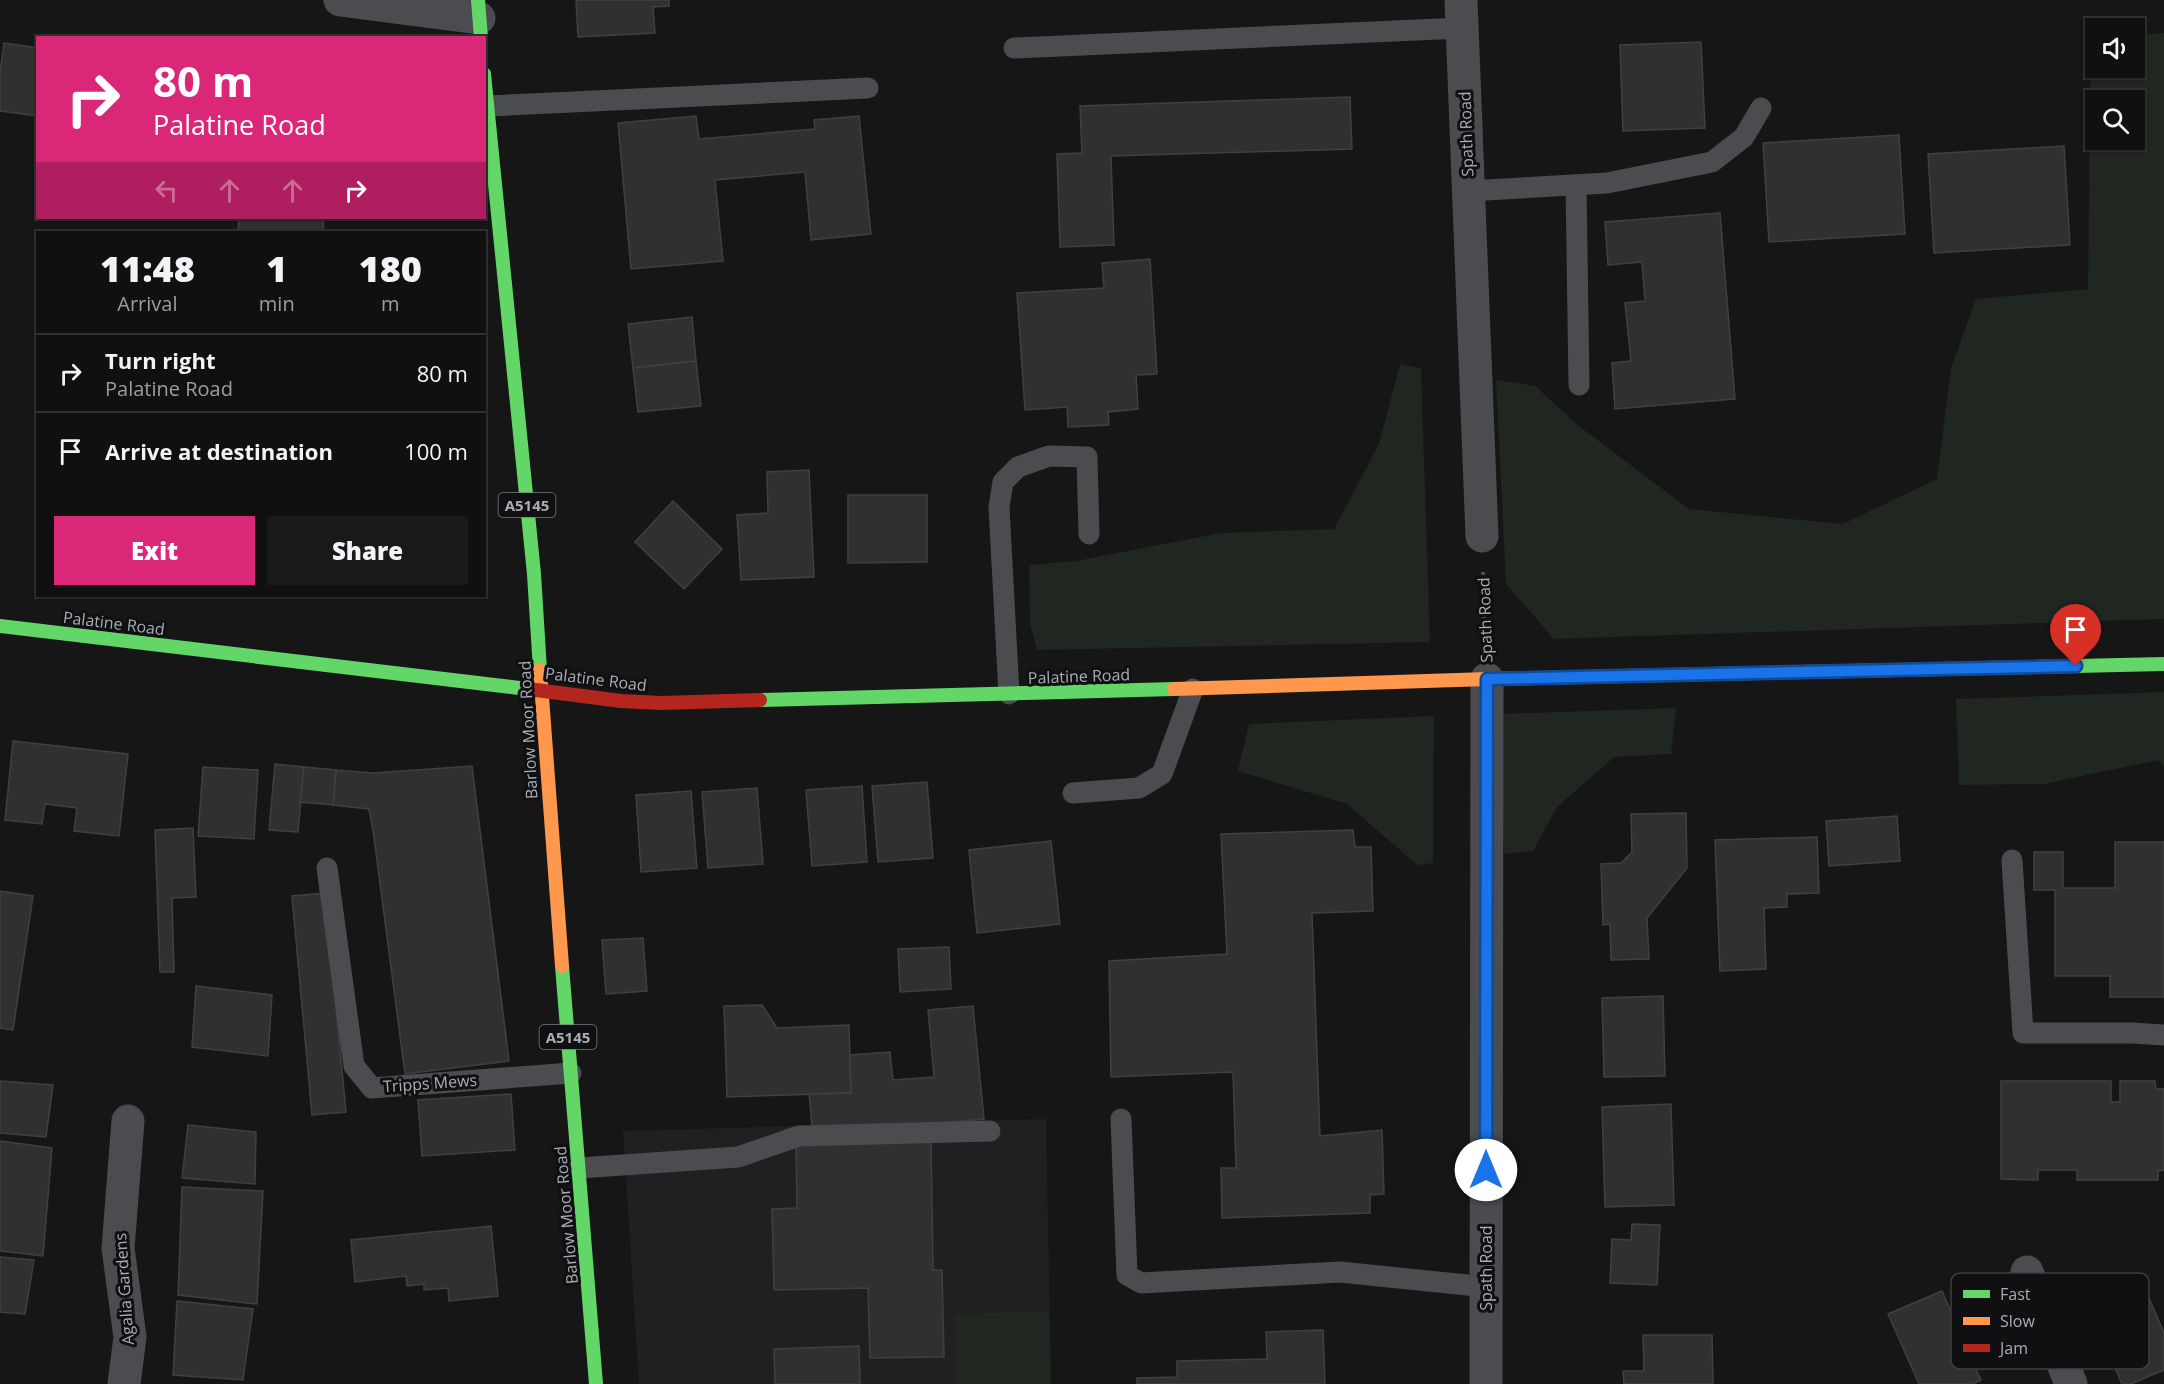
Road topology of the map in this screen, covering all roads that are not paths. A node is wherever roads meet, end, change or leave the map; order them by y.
1 (340, 0) edge
2 (1462, 14) edge
3 (479, 19) edge
4 (1014, 48) dead end
5 (868, 88) dead end
6 (486, 90) edge
7 (488, 106) junction
8 (1761, 108) dead end
9 (1576, 185) junction
10 (1468, 191) junction
11 (1579, 385) dead end
12 (1089, 534) dead end
13 (1482, 536) road end
14 (0, 626) edge
15 (2164, 664) edge
16 (1487, 679) junction
17 (1193, 689) junction
18 (542, 690) junction
19 (1009, 694) junction
20 (1073, 793) dead end
21 (2012, 860) dead end
22 (327, 868) dead end
23 (2164, 1035) edge
24 (571, 1073) junction
25 (1121, 1119) dead end
26 (128, 1121) dead end
27 (990, 1131) dead end
28 (579, 1168) junction
29 (1486, 1287) junction
30 (2066, 1369) edge
31 (124, 1384) edge
32 (596, 1384) edge
33 (1486, 1384) edge
34 (2072, 1384) edge

1 - 3 street
2 - 4 lane
2 - 10 street, Spath Road
5 - 7 lane
6 - 7 main road, Barlow Moor Road / A5145
7 - 18 main road, Barlow Moor Road / A5145
8 - 9 lane
9 - 10 lane
9 - 11 lane
10 - 13 street, Spath Road
12 - 19 lane
14 - 18 main road, Palatine Road
15 - 16 main road, Palatine Road
16 - 17 main road, Palatine Road
16 - 29 street, Spath Road
17 - 19 main road, Palatine Road
17 - 20 lane
18 - 19 main road, Palatine Road
18 - 24 main road, Barlow Moor Road / A5145
21 - 23 lane
22 - 24 lane, Tripps Mews
24 - 28 main road, Barlow Moor Road / A5145
25 - 29 lane
26 - 31 street, Agalia Gardens
27 - 28 lane
28 - 32 main road, Barlow Moor Road / A5145
29 - 33 street, Spath Road
30 - 34 street

